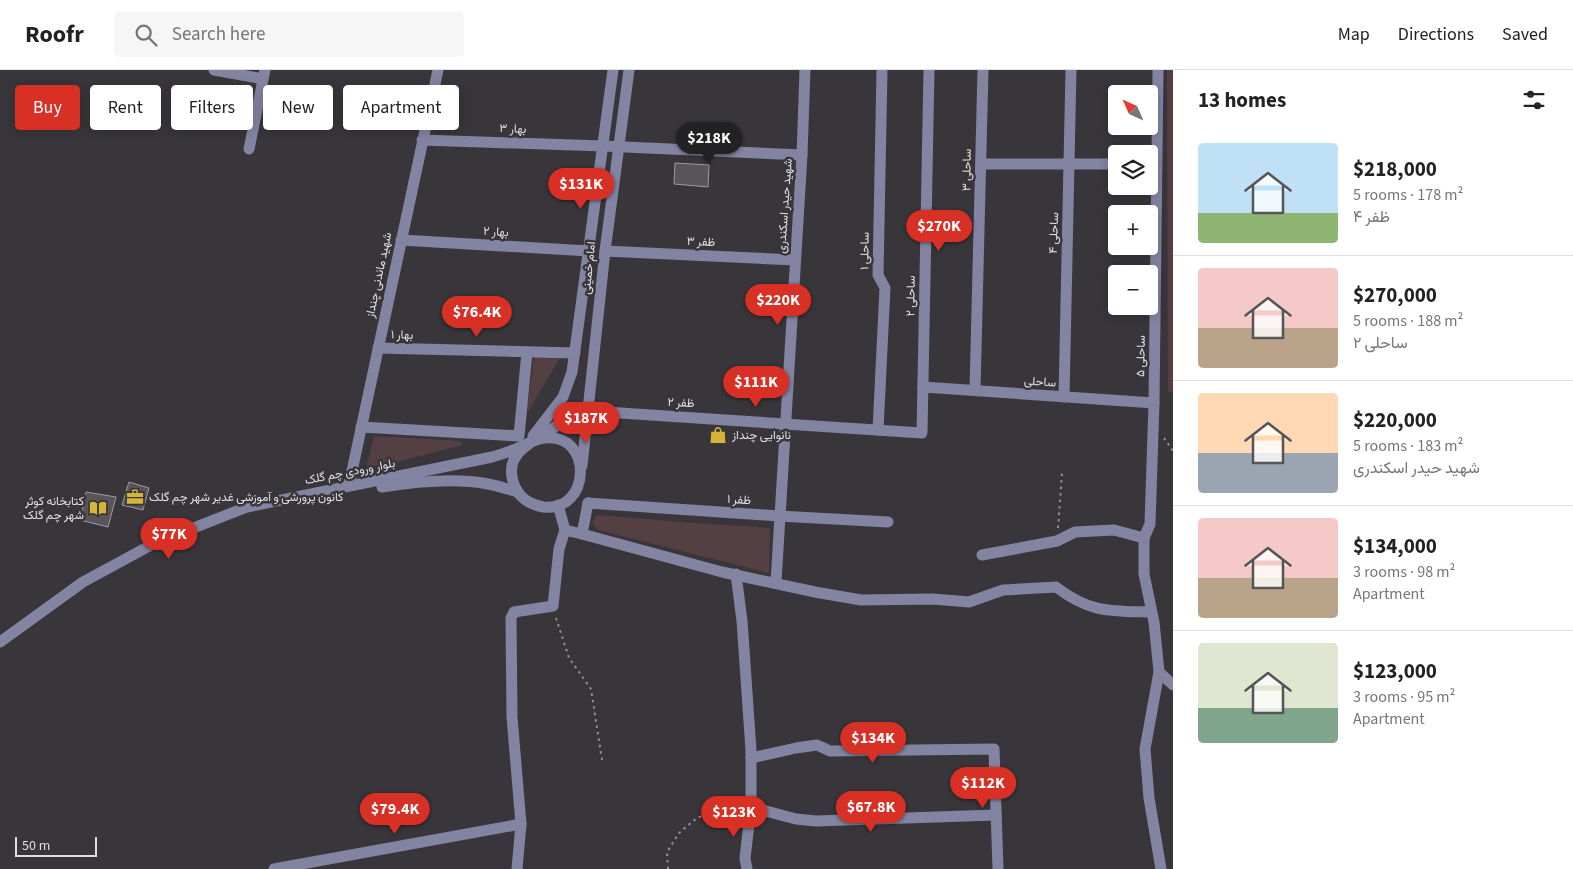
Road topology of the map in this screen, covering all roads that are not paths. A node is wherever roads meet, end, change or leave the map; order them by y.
1 (214, 70) edge
2 (438, 70) edge
3 (613, 70) edge
4 (629, 70) edge
5 (805, 70) edge
6 (882, 70) edge
7 (929, 70) edge
8 (983, 70) edge
9 (1071, 70) edge
10 (1158, 70) edge
11 (264, 75) edge
12 (422, 140) junction
13 (1154, 145) edge
14 (603, 146) junction
15 (618, 147) junction
16 (249, 149) dead end
17 (802, 155) junction
18 (981, 164) junction
19 (1070, 164) junction
20 (1108, 164) edge
21 (1153, 195) edge
22 (400, 240) junction
23 (589, 251) junction
24 (605, 251) junction
25 (795, 260) junction
26 (378, 348) junction
27 (527, 352) junction
28 (575, 353) junction
29 (923, 387) junction
30 (975, 390) junction
31 (1064, 397) junction
32 (1154, 402) junction
33 (587, 411) junction
34 (785, 423) junction
35 (361, 427) junction
36 (878, 430) junction
37 (922, 433) joint
38 (528, 443) junction
39 (463, 462) junction
40 (581, 470) junction
41 (466, 482) junction
42 (349, 486) junction
43 (518, 492) junction
44 (576, 492) junction
45 (588, 503) junction
46 (558, 505) junction
47 (779, 516) junction
48 (888, 522) dead end
49 (565, 530) junction
50 (582, 534) junction
51 (1144, 538) junction
52 (982, 555) dead end
53 (736, 574) junction
54 (776, 582) junction
55 (1151, 612) junction
56 (0, 642) edge
57 (0, 650) edge
58 (1159, 672) junction
59 (1173, 684) edge
60 (751, 758) junction
61 (751, 807) junction
62 (996, 815) junction
63 (521, 824) junction
64 (274, 869) edge
65 (517, 869) edge
66 (747, 869) edge
67 (998, 869) edge
68 (1161, 869) edge

1 - 11 street
2 - 12 street, شهید ماندنی چنداز
3 - 14 street, امام خمینی
4 - 15 street, امام خمینی
5 - 17 street, شهید حیدر اسکندری
6 - 36 street, ساحلی ۱
7 - 29 street, ساحلی ۲
8 - 18 street, ساحلی ۳
9 - 19 street, ساحلی ۴
10 - 13 street, ساحلی ۵
11 - 16 street
12 - 14 street, بهار ۳
12 - 22 street, شهید ماندنی چنداز
14 - 15 street, بهار ۳
14 - 23 street, امام خمینی
15 - 17 street, بهار ۳
15 - 24 street, امام خمینی
17 - 25 street, شهید حیدر اسکندری
18 - 19 street
18 - 30 street, ساحلی ۳
19 - 20 street
19 - 31 street, ساحلی ۴
21 - 32 street, ساحلی ۵
22 - 23 street, بهار ۲
22 - 26 street, شهید ماندنی چنداز
23 - 28 street, امام خمینی
24 - 25 street, ظفر ۳
24 - 33 street, امام خمینی
25 - 34 street, شهید حیدر اسکندری
26 - 27 street, بهار ۱
26 - 35 street, شهید ماندنی چنداز
27 - 28 street, بهار ۱
27 - 35 street
28 - 38 street, امام خمینی
29 - 30 street, ساحلی
29 - 37 street, ساحلی ۲
30 - 31 street, ساحلی
31 - 32 street, ساحلی
32 - 51 street, ساحلی ۵
33 - 34 street, ظفر ۲
33 - 38 street
33 - 40 street, امام خمینی
34 - 36 street, ظفر ۲
34 - 47 street, شهید حیدر اسکندری
35 - 42 street, شهید ماندنی چنداز
36 - 37 street, ظفر ۲
38 - 39 street, بلوار ورودی چم گلک
38 - 40 street
38 - 43 street
39 - 41 street
39 - 42 street, بلوار ورودی چم گلک
40 - 44 street
41 - 43 street, بلوار ورودی چم گلک
41 - 57 street, بلوار ورودی چم گلک
42 - 56 street, بلوار ورودی چم گلک
43 - 46 street
44 - 45 street
44 - 46 street
45 - 47 street, ظفر ۱
45 - 50 street
46 - 49 street
47 - 48 street, ظفر ۱
47 - 54 street, شهید حیدر اسکندری
49 - 50 street
49 - 63 street
50 - 53 street
51 - 52 street
51 - 55 street, ساحلی ۵
53 - 54 street
53 - 60 street
54 - 55 street
55 - 58 street, ساحلی ۵
58 - 59 street
58 - 68 street, ساحلی ۵
60 - 61 street
60 - 62 street
61 - 62 street
61 - 66 street
62 - 67 street
63 - 64 street
63 - 65 street

